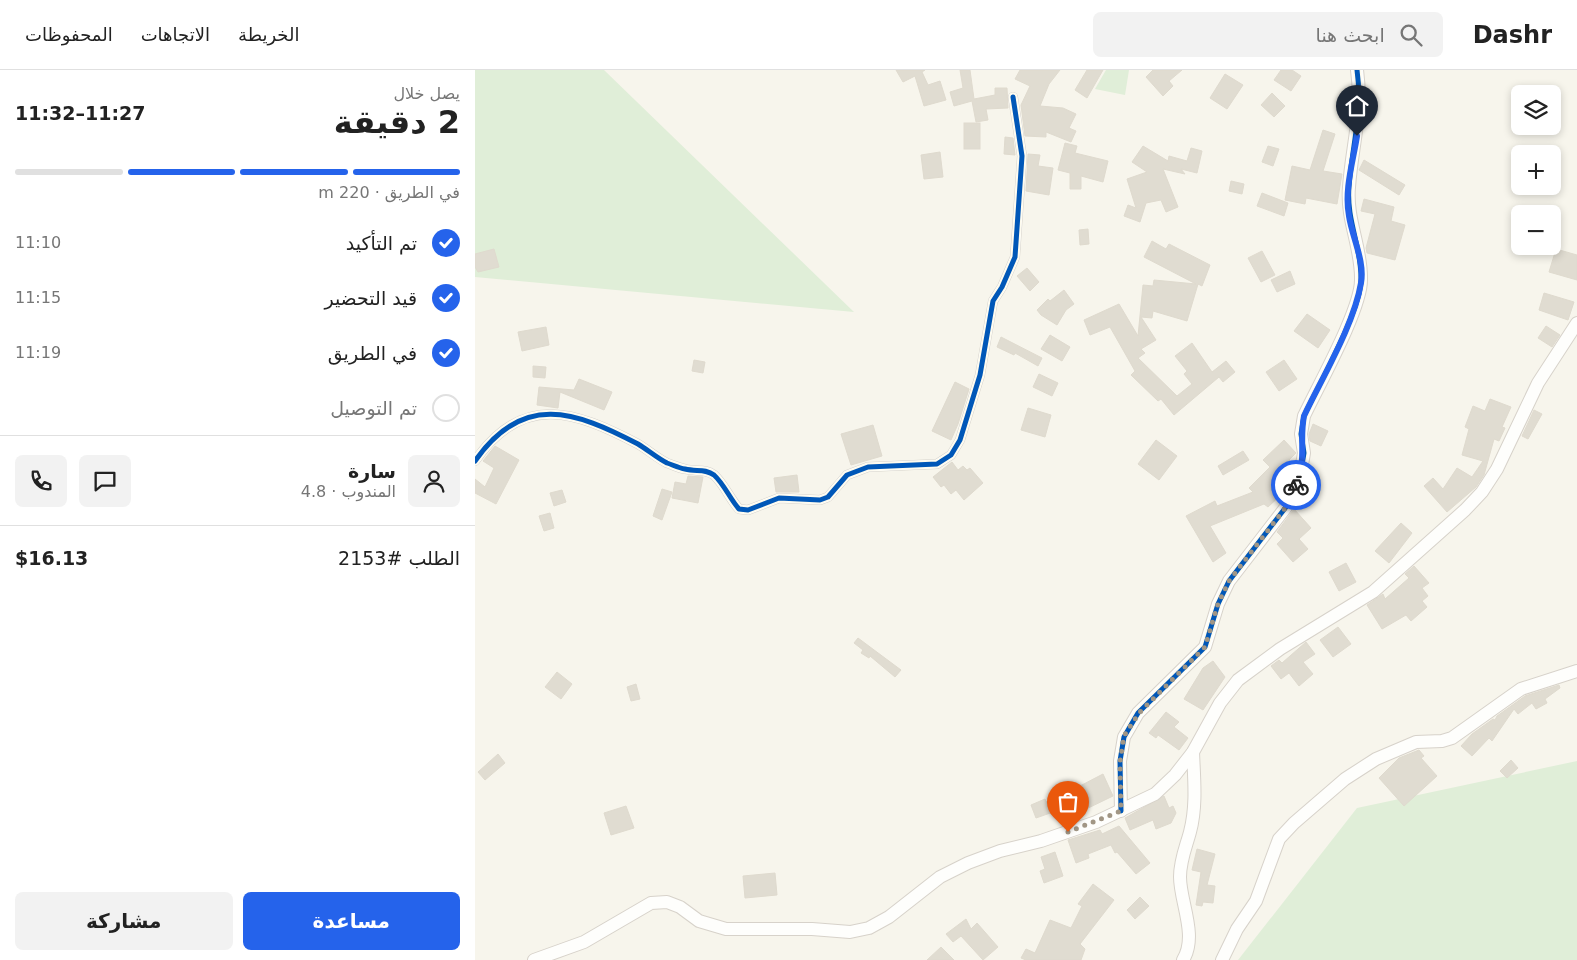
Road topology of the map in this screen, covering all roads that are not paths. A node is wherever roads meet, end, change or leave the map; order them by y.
1 (1357, 70) edge
2 (1013, 97) dead end
3 (1577, 323) edge
4 (475, 461) edge
5 (1577, 671) edge
6 (1193, 752) junction
7 (1121, 811) junction
8 (534, 960) edge
9 (1183, 960) edge
10 (1223, 960) edge

1 - 7 street
2 - 4 street
3 - 6 street
5 - 10 street
6 - 7 street
6 - 9 street
7 - 8 street

